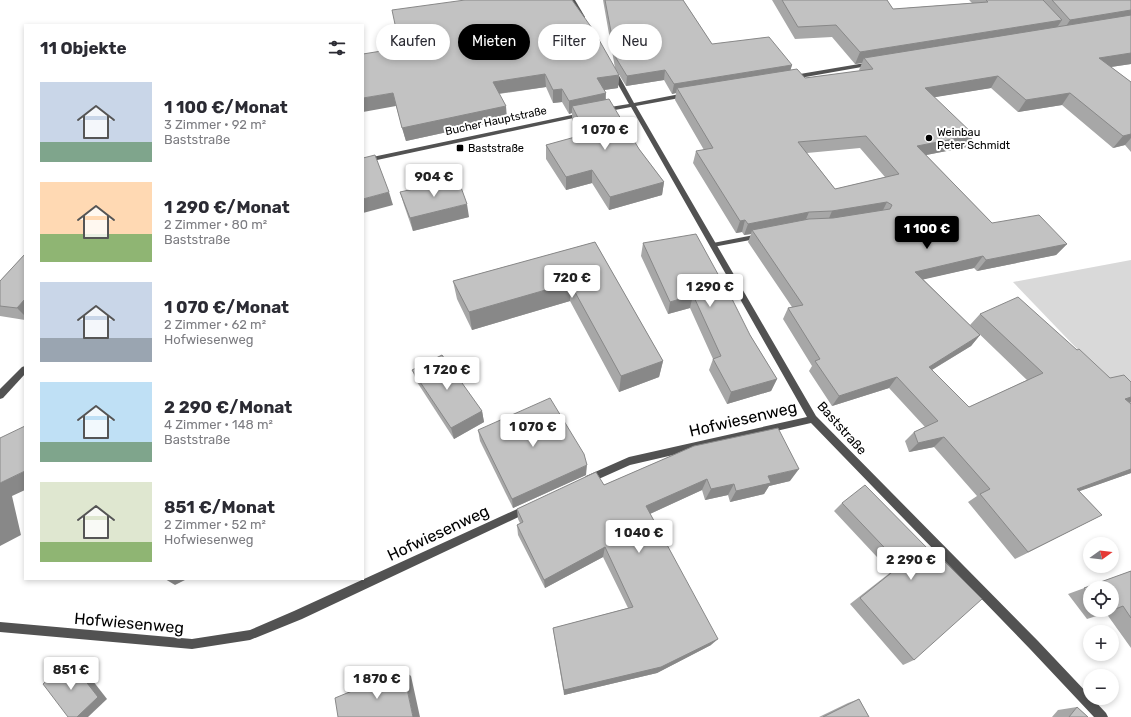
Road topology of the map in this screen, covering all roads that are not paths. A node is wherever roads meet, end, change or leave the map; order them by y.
1 (574, 0) edge
2 (585, 21) edge
3 (876, 63) edge
4 (612, 70) edge
5 (785, 78) edge
6 (693, 94) edge
7 (631, 104) junction
8 (601, 111) edge
9 (586, 114) edge
10 (364, 161) edge
11 (766, 235) edge
12 (713, 245) junction
13 (24, 369) edge
14 (0, 395) edge
15 (813, 419) junction
16 (579, 484) edge
17 (536, 504) edge
18 (0, 626) edge
19 (1102, 717) edge

1 - 2 street
3 - 5 street
4 - 7 street, Baststraße
6 - 7 street
7 - 8 street
7 - 12 street, Baststraße
9 - 10 street, Bucher Hauptstraße
11 - 12 street
12 - 15 street, Baststraße
13 - 14 street
15 - 16 street, Hofwiesenweg
15 - 19 street, Baststraße
17 - 18 street, Hofwiesenweg

